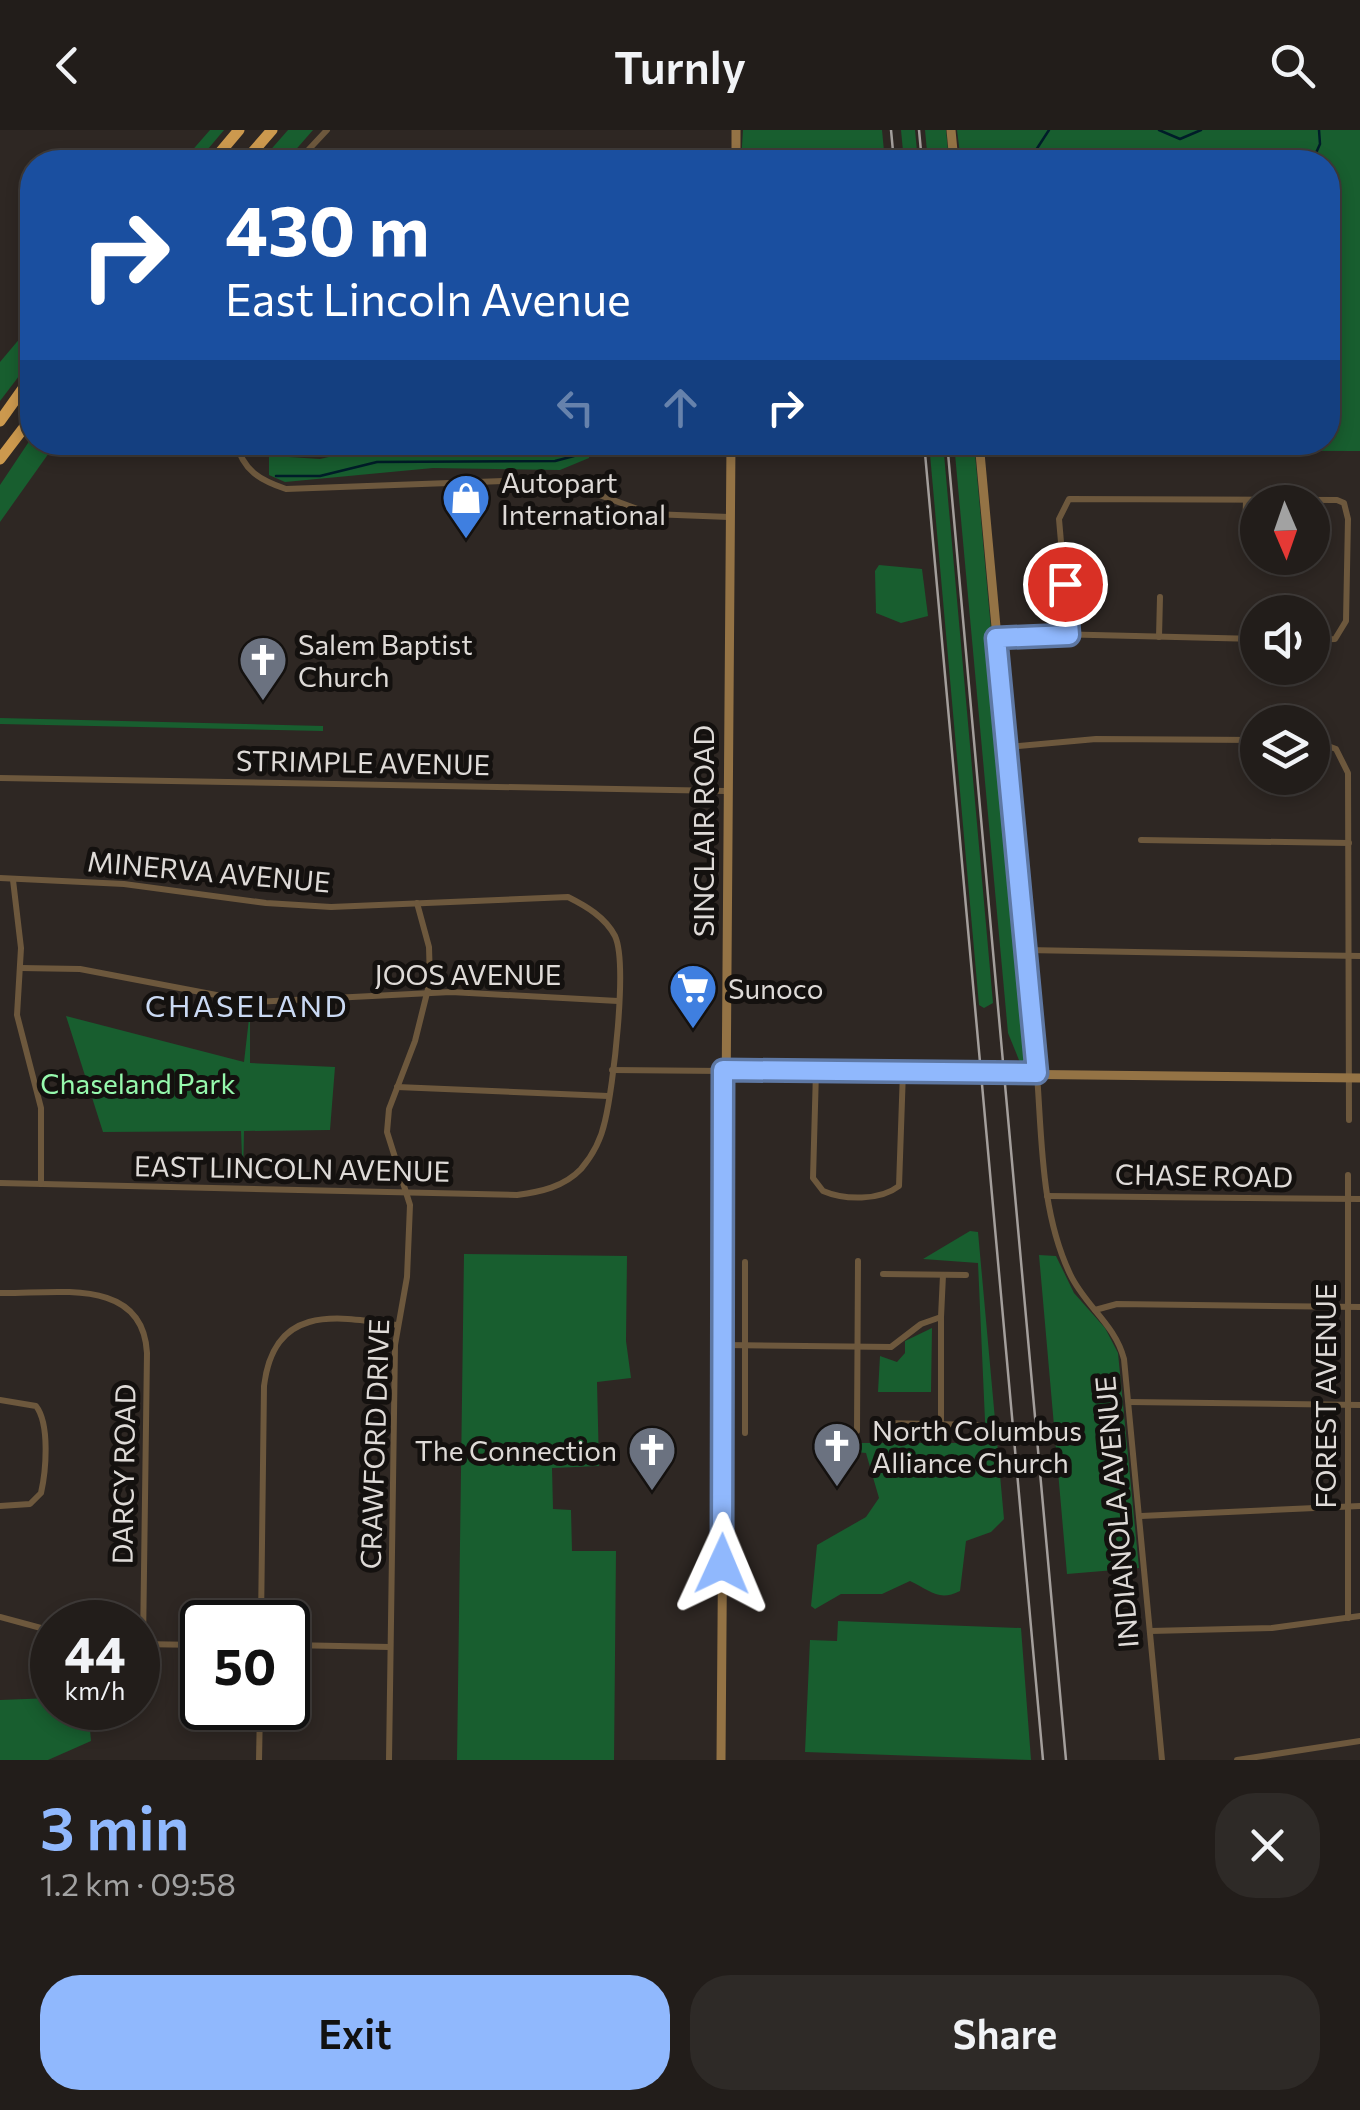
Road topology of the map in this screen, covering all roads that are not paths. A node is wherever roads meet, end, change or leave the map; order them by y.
1 (240, 130) edge
2 (272, 130) edge
3 (327, 130) edge
4 (222, 150) edge
5 (254, 150) edge
6 (308, 150) edge
7 (20, 392) edge
8 (0, 420) edge
9 (20, 432) edge
10 (239, 455) edge
11 (731, 455) edge
12 (980, 455) edge
13 (0, 458) edge
14 (1240, 500) edge
15 (1330, 503) edge
16 (729, 516) junction
17 (1160, 598) dead end
18 (1069, 635) junction
19 (1330, 637) edge
20 (996, 638) junction
21 (1159, 638) junction
22 (1240, 639) edge
23 (1240, 740) edge
24 (1007, 747) junction
25 (1330, 747) edge
26 (0, 778) edge
27 (725, 791) junction
28 (1141, 840) dead end
29 (1349, 843) junction
30 (0, 878) edge
31 (13, 880) junction
32 (416, 903) junction
33 (1026, 950) junction
34 (1348, 956) junction
35 (1360, 956) edge
36 (21, 968) junction
37 (428, 993) junction
38 (618, 1000) junction
39 (612, 1070) junction
40 (723, 1070) junction
41 (816, 1070) junction
42 (902, 1071) junction
43 (1037, 1073) junction
44 (1348, 1078) junction
45 (1360, 1078) edge
46 (397, 1087) junction
47 (608, 1096) junction
48 (1349, 1120) dead end
49 (1348, 1175) dead end
50 (0, 1183) edge
51 (41, 1184) junction
52 (406, 1193) junction
53 (1048, 1196) junction
54 (1348, 1199) junction
55 (1360, 1199) edge
56 (858, 1261) dead end
57 (745, 1262) dead end
58 (882, 1274) dead end
59 (943, 1275) junction
60 (966, 1275) dead end
61 (0, 1293) edge
62 (1348, 1307) junction
63 (1360, 1307) edge
64 (1095, 1310) junction
65 (941, 1317) junction
66 (397, 1325) junction
67 (723, 1345) junction
68 (744, 1345) junction
69 (858, 1346) junction
70 (0, 1400) edge
71 (1129, 1402) junction
72 (1348, 1405) junction
73 (1360, 1405) edge
74 (882, 1424) dead end
75 (941, 1424) junction
76 (980, 1425) dead end
77 (858, 1431) dead end
78 (744, 1433) dead end
79 (0, 1506) edge
80 (1348, 1506) junction
81 (1360, 1506) edge
82 (1141, 1516) junction
83 (141, 1600) edge
84 (261, 1600) edge
85 (0, 1616) edge
86 (1360, 1616) edge
87 (1348, 1618) junction
88 (30, 1625) edge
89 (1150, 1631) junction
90 (310, 1645) edge
91 (390, 1647) junction
92 (260, 1730) edge
93 (1360, 1741) edge
94 (259, 1760) edge
95 (389, 1760) edge
96 (721, 1760) edge
97 (1162, 1760) edge
98 (1237, 1760) edge

1 - 4 highway
2 - 5 highway
3 - 6 street
7 - 8 highway
9 - 13 highway
10 - 16 street
11 - 16 main road, SINCLAIR ROAD
12 - 20 main road, INDIANOLA AVENUE
14 - 18 street
15 - 19 street
16 - 27 main road, SINCLAIR ROAD
17 - 21 street
18 - 20 street
18 - 21 street
20 - 24 main road, INDIANOLA AVENUE
21 - 22 street
23 - 24 street
24 - 33 main road, INDIANOLA AVENUE
25 - 29 street
26 - 27 street, STRIMPLE AVENUE
27 - 40 main road, SINCLAIR ROAD
28 - 29 street
29 - 34 street
30 - 31 street, MINERVA AVENUE
31 - 32 street, MINERVA AVENUE
31 - 36 street
32 - 37 street, CRAWFORD DRIVE
32 - 38 street, MINERVA AVENUE
33 - 34 street
33 - 43 main road, INDIANOLA AVENUE
34 - 35 street
34 - 44 street
36 - 37 street, JOOS AVENUE
36 - 51 street
37 - 38 street, JOOS AVENUE
37 - 46 street, CRAWFORD DRIVE
38 - 39 street
39 - 40 street
39 - 47 street
40 - 41 main road
40 - 67 main road, SINCLAIR ROAD
41 - 42 main road
41 - 42 street
42 - 43 main road
43 - 44 main road
43 - 53 street, INDIANOLA AVENUE
44 - 45 main road
44 - 48 street
46 - 47 street
46 - 52 street, CRAWFORD DRIVE
47 - 52 street, EAST LINCOLN AVENUE
49 - 54 street, FOREST AVENUE
50 - 51 street, EAST LINCOLN AVENUE
51 - 52 street, EAST LINCOLN AVENUE
52 - 66 street, CRAWFORD DRIVE
53 - 54 street, CHASE ROAD
53 - 64 street, INDIANOLA AVENUE
54 - 55 street, CHASE ROAD
54 - 62 street, FOREST AVENUE
56 - 69 street
57 - 68 street
58 - 59 street
59 - 60 street
59 - 65 street
61 - 83 street, DARCY ROAD
62 - 63 street
62 - 64 street
62 - 72 street, FOREST AVENUE
64 - 71 street, INDIANOLA AVENUE
65 - 69 street
65 - 75 street
66 - 84 street
66 - 91 street, CRAWFORD DRIVE
67 - 68 street
67 - 96 main road, SINCLAIR ROAD
68 - 69 street
68 - 78 street
69 - 77 street
70 - 79 street
71 - 72 street
71 - 82 street, INDIANOLA AVENUE
72 - 73 street
72 - 80 street, FOREST AVENUE
74 - 75 street
75 - 76 street
80 - 81 street
80 - 82 street
80 - 87 street, FOREST AVENUE
82 - 89 street, INDIANOLA AVENUE
85 - 88 street
86 - 87 street
87 - 89 street
89 - 97 street, INDIANOLA AVENUE
90 - 91 street
91 - 95 street, CRAWFORD DRIVE
92 - 94 street
93 - 98 street

